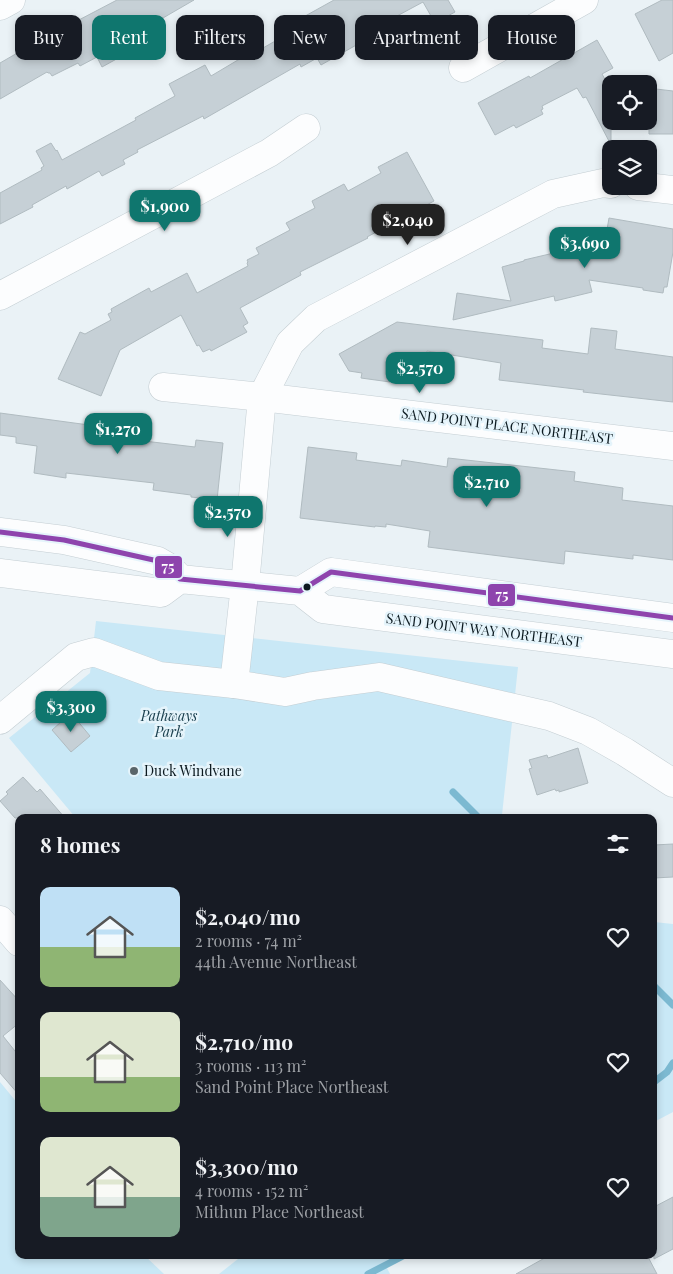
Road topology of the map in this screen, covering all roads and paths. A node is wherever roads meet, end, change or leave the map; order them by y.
1 (10, 0) edge
2 (584, 0) edge
3 (0, 6) edge
4 (463, 68) dead end
5 (306, 128) dead end
6 (602, 183) edge
7 (657, 188) edge
8 (673, 190) edge
9 (0, 296) edge
10 (163, 387) dead end
11 (262, 397) junction
12 (673, 446) edge
13 (0, 532) edge
14 (0, 573) edge
15 (180, 579) junction
16 (245, 585) junction
17 (300, 592) junction
18 (673, 618) edge
19 (673, 654) edge
20 (234, 684) junction
21 (0, 720) edge
22 (673, 783) edge
23 (0, 920) edge
24 (15, 937) edge

1 - 3 street
2 - 4 street
5 - 9 street
6 - 11 street
7 - 8 street
10 - 11 street, SAND POINT PLACE NORTHEAST
11 - 12 street, SAND POINT PLACE NORTHEAST
11 - 16 street
13 - 15 street
14 - 15 street
15 - 16 street, SAND POINT WAY NORTHEAST
16 - 17 street, SAND POINT WAY NORTHEAST
16 - 20 street
17 - 18 street
17 - 19 street, SAND POINT WAY NORTHEAST
20 - 21 street
20 - 22 street
23 - 24 street

